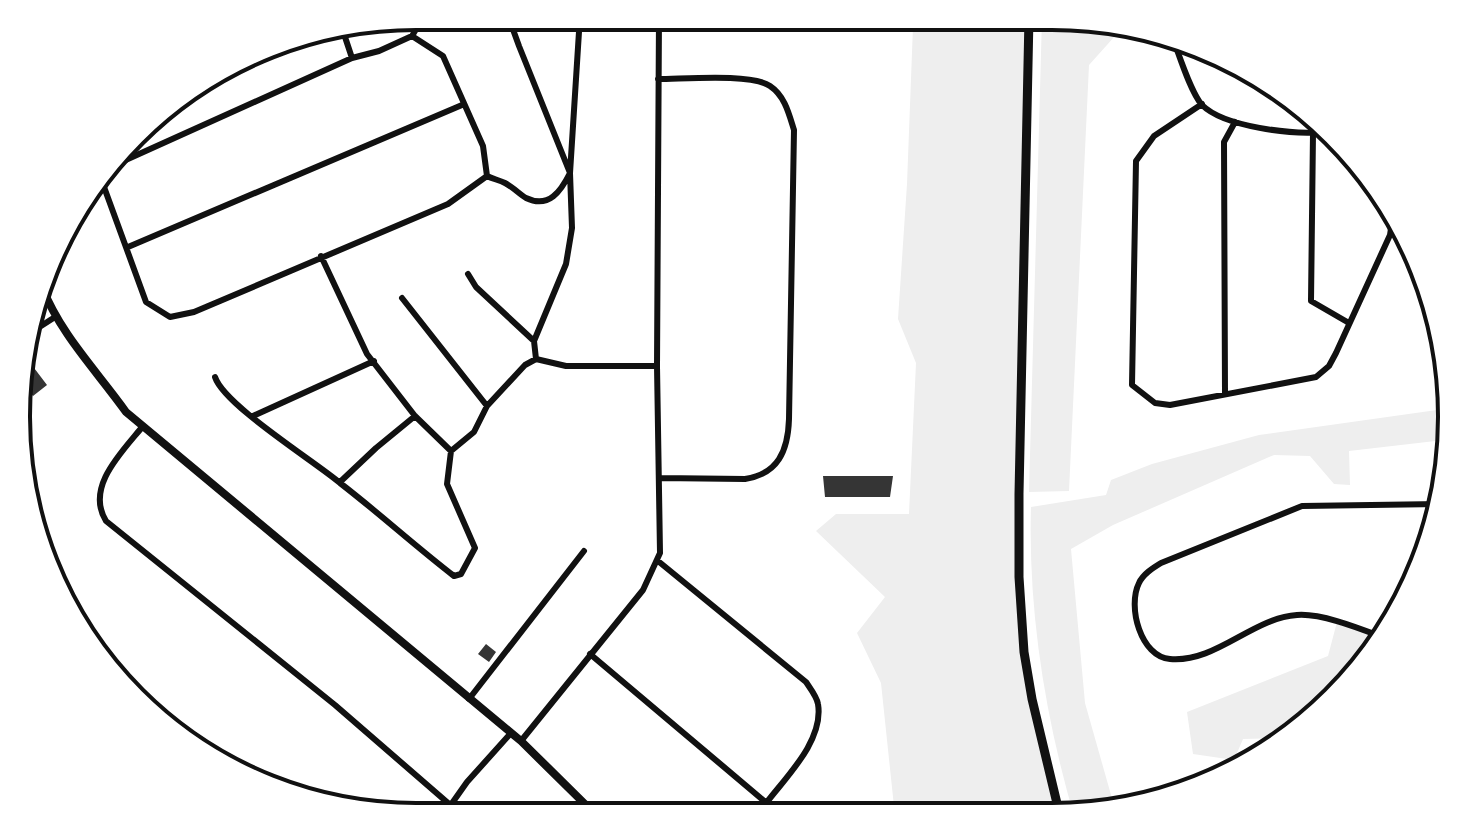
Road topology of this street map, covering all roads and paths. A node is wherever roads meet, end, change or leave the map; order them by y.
1 (416, 30) edge
2 (513, 30) edge
3 (579, 30) edge
4 (659, 30) edge
5 (1029, 30) edge
6 (345, 36) edge
7 (412, 36) junction
8 (1179, 52) edge
9 (352, 58) junction
10 (658, 79) junction
11 (1202, 104) junction
12 (462, 105) junction
13 (1235, 122) junction
14 (1313, 133) joint
15 (129, 158) edge
16 (570, 173) junction
17 (487, 176) junction
18 (105, 188) edge
19 (1391, 232) edge
20 (128, 247) junction
21 (321, 256) junction
22 (468, 274) dead end
23 (402, 298) dead end
24 (48, 301) edge
25 (55, 317) junction
26 (1349, 323) junction
27 (41, 326) edge
28 (534, 341) junction
29 (536, 359) junction
30 (374, 361) junction
31 (657, 366) junction
32 (215, 377) dead end
33 (1225, 393) junction
34 (487, 406) junction
35 (253, 416) junction
36 (415, 416) junction
37 (143, 426) junction
38 (451, 451) junction
39 (659, 478) junction
40 (340, 482) junction
41 (1428, 504) edge
42 (584, 551) dead end
43 (658, 561) junction
44 (1371, 633) edge
45 (590, 654) junction
46 (469, 699) junction
47 (511, 733) junction
48 (521, 741) junction
49 (767, 802) joint
50 (450, 803) edge
51 (453, 803) edge
52 (584, 803) edge
53 (1057, 803) edge

1 - 7 street
2 - 16 street
3 - 16 street
4 - 10 street
5 - 53 main road
6 - 9 street
7 - 9 street
7 - 12 street
8 - 11 street
9 - 15 street
10 - 31 street
10 - 39 street
11 - 13 street
11 - 33 street
12 - 17 street
12 - 20 street
13 - 14 street
13 - 33 street
14 - 26 street
16 - 17 street
16 - 28 street
17 - 21 street
18 - 20 street
19 - 26 street
20 - 21 street
21 - 30 street
22 - 28 street
23 - 34 street
24 - 25 street
25 - 27 street
25 - 37 street
26 - 33 street
28 - 29 street
29 - 31 street
29 - 34 street
30 - 35 street
30 - 36 street
31 - 39 street
32 - 35 street
34 - 38 street
35 - 40 street
36 - 38 street
36 - 40 street
37 - 46 street
37 - 50 street
38 - 40 street
39 - 43 street
41 - 44 street
42 - 46 street
43 - 45 street
43 - 49 street
45 - 48 street
45 - 49 street
46 - 47 street
47 - 48 street
47 - 51 street
48 - 52 street

